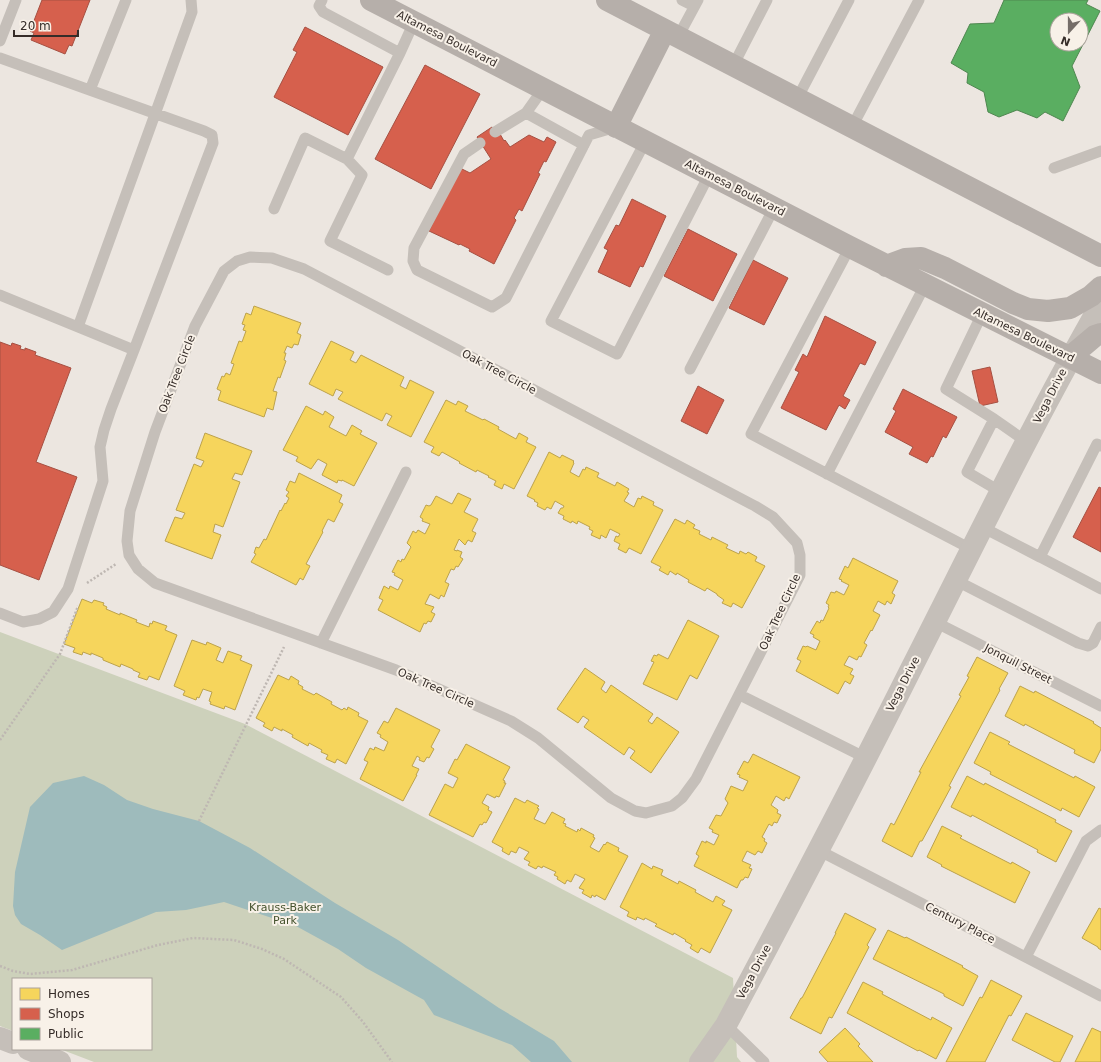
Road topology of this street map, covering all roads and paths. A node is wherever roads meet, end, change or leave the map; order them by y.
1 (16, 0) edge
2 (126, 0) edge
3 (191, 0) edge
4 (322, 0) edge
5 (371, 0) edge
6 (607, 0) edge
7 (682, 0) edge
8 (767, 0) edge
9 (848, 0) edge
10 (919, 0) edge
11 (696, 3) edge
12 (414, 22) junction
13 (671, 34) junction
14 (0, 41) edge
15 (400, 53) junction
16 (0, 58) edge
17 (733, 66) junction
18 (543, 89) junction
19 (90, 90) junction
20 (797, 99) junction
21 (526, 113) junction
22 (155, 114) junction
23 (616, 127) junction
24 (852, 128) junction
25 (495, 132) dead end
26 (645, 142) junction
27 (480, 143) dead end
28 (584, 145) junction
29 (1101, 151) edge
30 (347, 159) junction
31 (1054, 168) dead end
32 (709, 175) junction
33 (774, 208) junction
34 (274, 209) dead end
35 (850, 247) junction
36 (1101, 256) edge
37 (886, 266) junction
38 (388, 270) dead end
39 (925, 285) junction
40 (1101, 287) edge
41 (0, 295) edge
42 (1101, 304) edge
43 (982, 314) junction
44 (78, 327) junction
45 (1101, 334) edge
46 (134, 350) junction
47 (1070, 357) junction
48 (690, 370) dead end
49 (1101, 373) edge
50 (994, 419) junction
51 (1027, 442) junction
52 (1101, 446) edge
53 (406, 472) dead end
54 (827, 474) junction
55 (1001, 492) junction
56 (982, 527) junction
57 (971, 549) junction
58 (129, 555) junction
59 (1040, 557) junction
60 (955, 580) junction
61 (86, 584) dead end
62 (1101, 589) edge
63 (78, 605) dead end
64 (0, 613) edge
65 (935, 622) junction
66 (1101, 627) edge
67 (292, 632) junction
68 (321, 643) junction
69 (740, 695) junction
70 (1101, 706) edge
71 (0, 740) edge
72 (866, 758) junction
73 (199, 821) dead end
74 (1101, 830) edge
75 (818, 850) junction
76 (1026, 957) junction
77 (0, 966) edge
78 (1101, 996) edge
79 (726, 1025) junction
80 (0, 1038) edge
81 (12, 1043) edge
82 (30, 1050) edge
83 (52, 1061) edge
84 (392, 1062) edge
85 (700, 1062) edge
86 (764, 1062) edge

1 - 14 lane
2 - 19 lane
3 - 22 lane
4 - 15 lane
5 - 12 main road, Altamesa Boulevard
6 - 13 main road
7 - 11 lane
8 - 17 lane
9 - 20 lane
10 - 24 lane
11 - 13 lane
12 - 15 lane
12 - 18 main road, Altamesa Boulevard
13 - 17 main road
13 - 23 main road
15 - 30 lane
16 - 19 lane
17 - 20 main road
18 - 21 lane
18 - 23 main road, Altamesa Boulevard
19 - 22 lane
20 - 24 main road
21 - 25 lane
21 - 28 lane
22 - 44 lane
22 - 46 lane
23 - 26 main road, Altamesa Boulevard
23 - 28 lane
24 - 36 main road
26 - 32 main road, Altamesa Boulevard
26 - 32 lane
27 - 28 lane
29 - 31 lane
30 - 34 lane
30 - 38 lane
32 - 33 main road, Altamesa Boulevard
33 - 35 main road, Altamesa Boulevard
33 - 48 lane
35 - 37 main road, Altamesa Boulevard
35 - 54 lane
37 - 39 main road, Altamesa Boulevard
37 - 40 main road
39 - 43 main road, Altamesa Boulevard
39 - 54 lane
41 - 44 lane
42 - 47 street, Vega Drive
43 - 47 main road, Altamesa Boulevard
43 - 50 lane
44 - 46 lane
45 - 47 main road
46 - 64 lane
47 - 49 main road, Altamesa Boulevard
47 - 51 street, Vega Drive
50 - 51 lane
50 - 55 lane
51 - 55 street, Vega Drive
52 - 59 lane
53 - 68 lane
54 - 57 lane
55 - 56 street, Vega Drive
56 - 57 street, Vega Drive
56 - 59 lane
57 - 60 street, Vega Drive
58 - 61 path
58 - 67 lane, Oak Tree Circle
58 - 69 lane, Oak Tree Circle
59 - 62 lane
60 - 65 street, Vega Drive
60 - 66 lane
63 - 71 path
65 - 70 lane, Jonquil Street
65 - 72 street, Vega Drive
67 - 68 lane, Oak Tree Circle
67 - 73 path
68 - 69 lane, Oak Tree Circle
69 - 72 lane
72 - 75 street, Vega Drive
74 - 76 lane
75 - 76 lane, Century Place
75 - 79 street, Vega Drive
76 - 78 lane, Century Place
77 - 84 path
79 - 85 street, Vega Drive
79 - 86 lane
80 - 81 street
82 - 83 street

